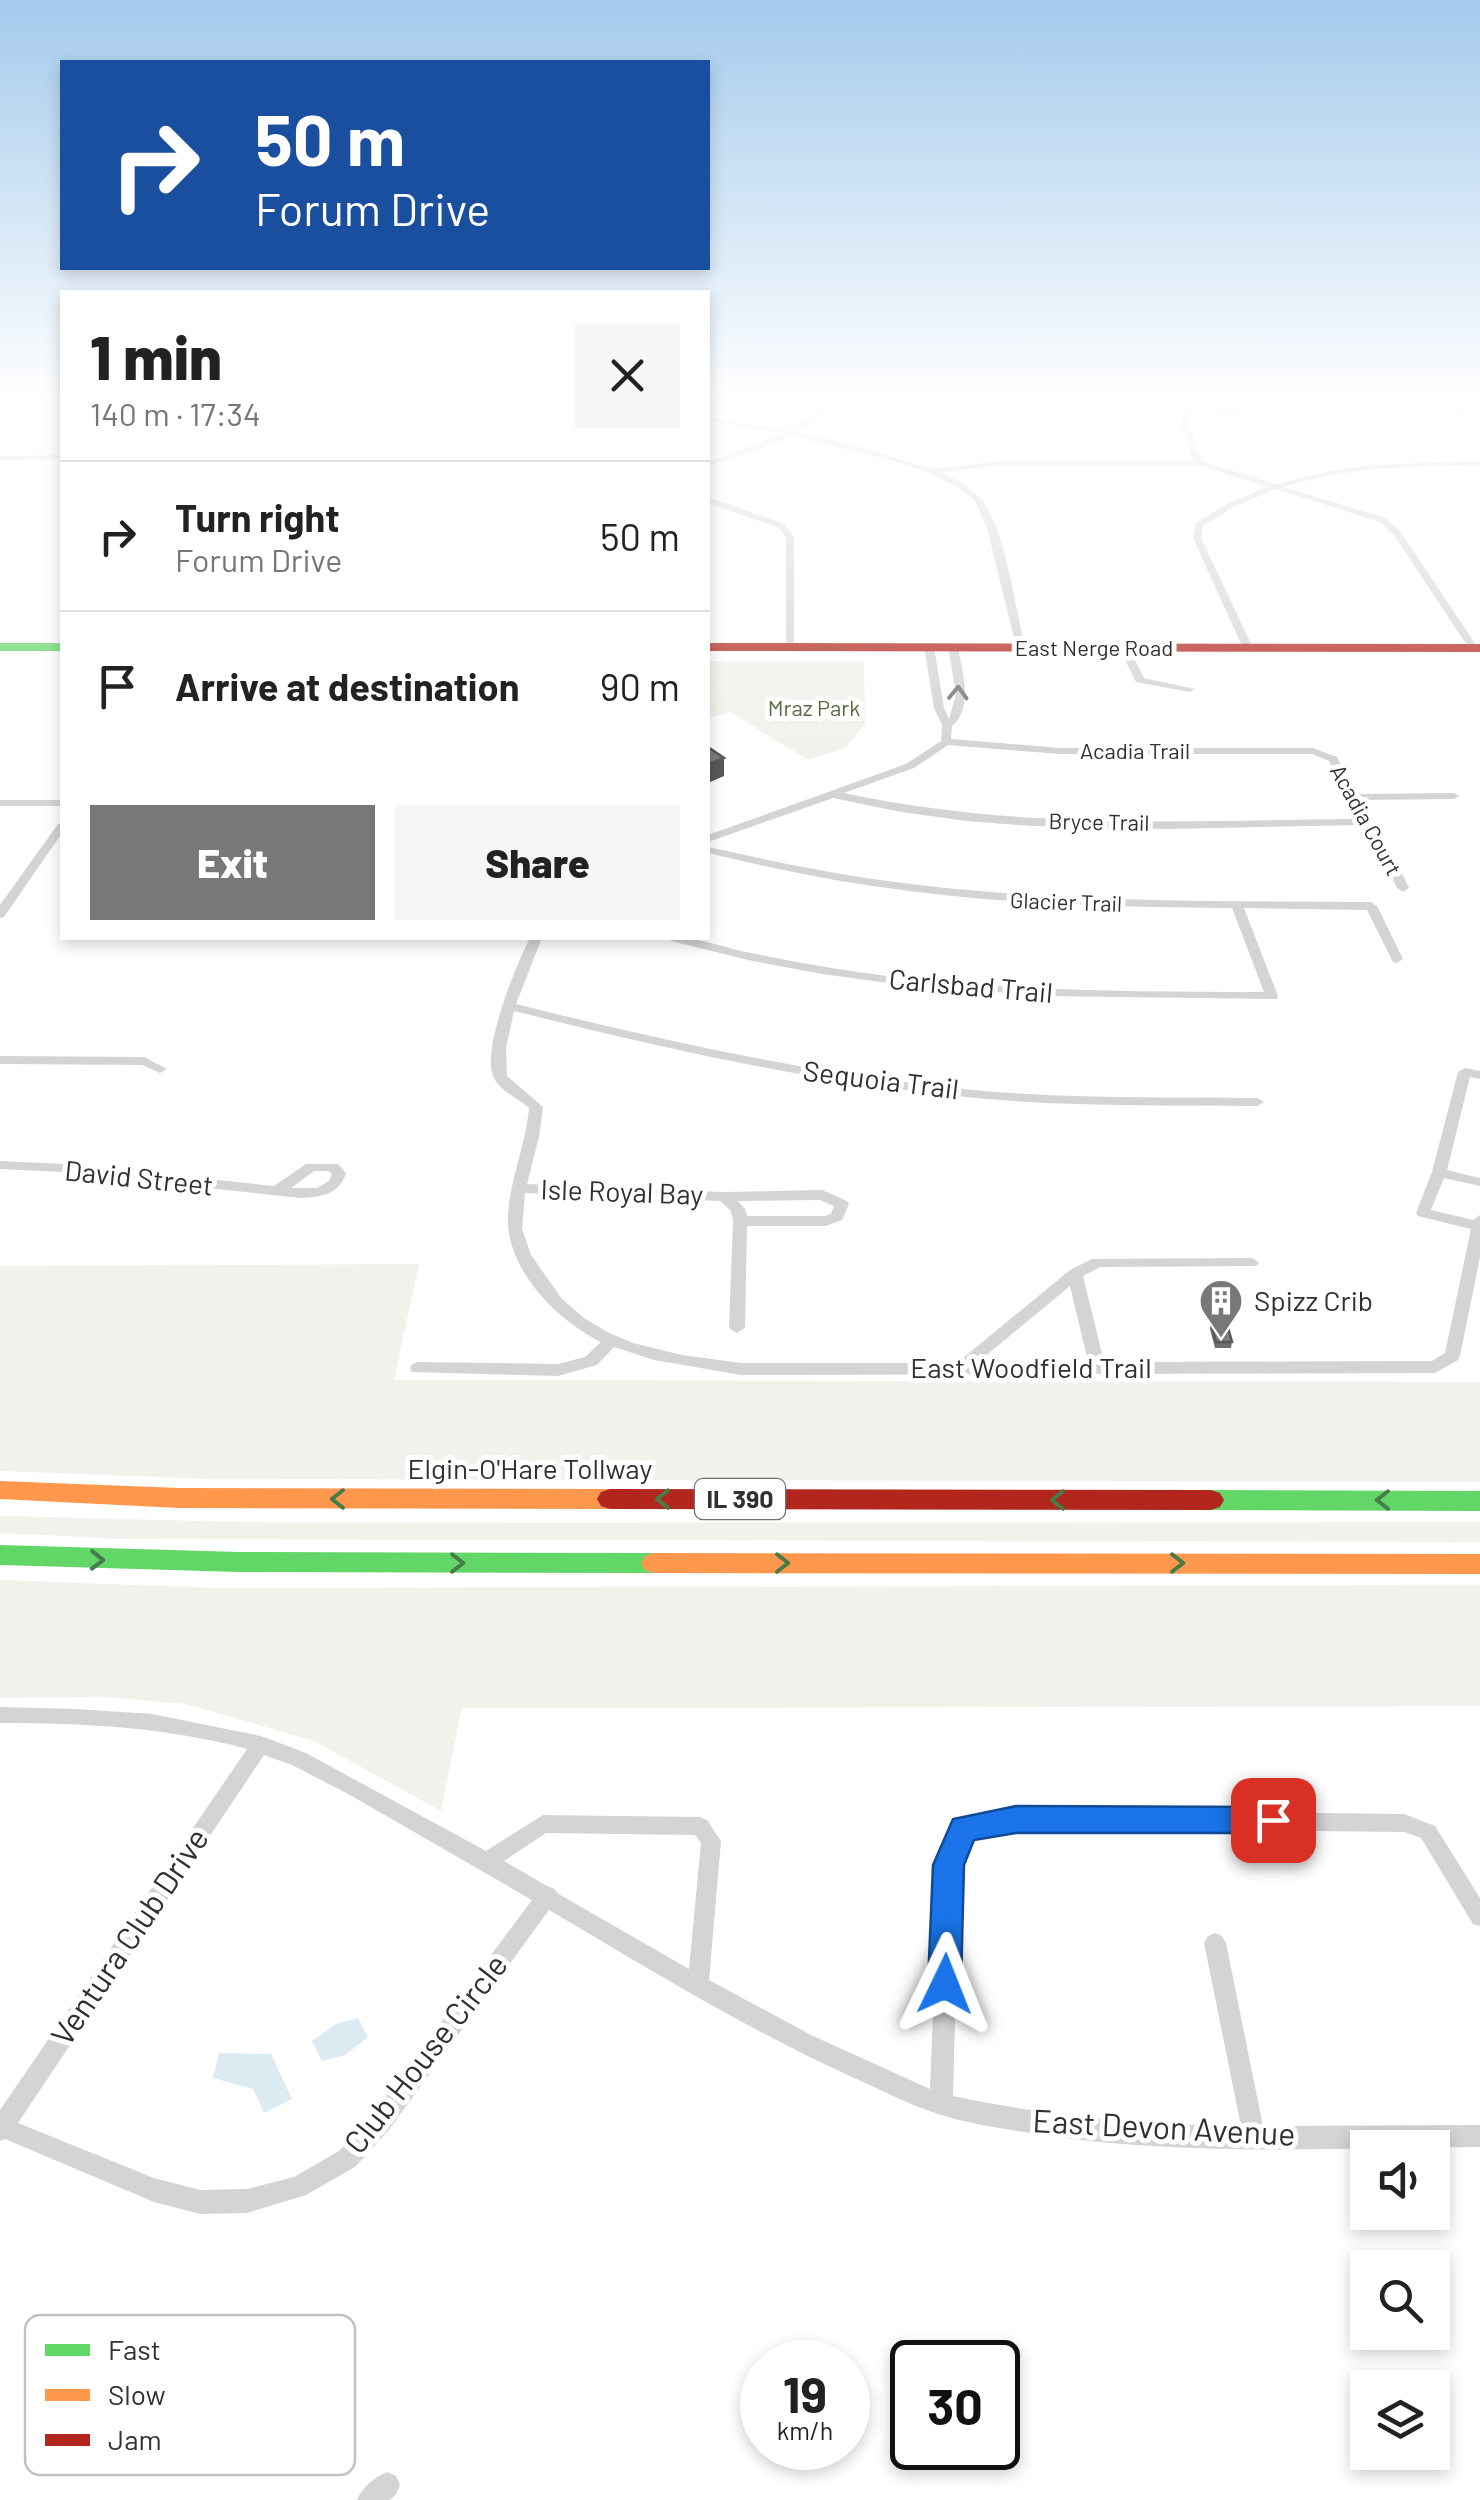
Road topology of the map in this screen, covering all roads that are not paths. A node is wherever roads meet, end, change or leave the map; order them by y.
1 (761, 519) edge
2 (985, 519) edge
3 (1207, 519) edge
4 (1378, 519) edge
5 (0, 647) edge
6 (60, 647) edge
7 (710, 648) edge
8 (790, 648) junction
9 (941, 648) junction
10 (1020, 648) junction
11 (1124, 648) junction
12 (1248, 648) junction
13 (1477, 648) edge
14 (1190, 689) dead end
15 (948, 724) junction
16 (946, 742) junction
17 (1325, 754) joint
18 (836, 795) junction
19 (1454, 796) dead end
20 (1353, 797) junction
21 (0, 803) edge
22 (60, 803) edge
23 (1364, 822) junction
24 (710, 838) edge
25 (58, 840) edge
26 (710, 851) edge
27 (1403, 888) dead end
28 (1236, 904) junction
29 (0, 914) edge
30 (535, 940) edge
31 (683, 940) edge
32 (1397, 958) dead end
33 (510, 1006) junction
34 (0, 1060) edge
35 (160, 1069) dead end
36 (1480, 1075) edge
37 (1258, 1102) dead end
38 (0, 1165) edge
39 (1439, 1172) junction
40 (1480, 1182) edge
41 (520, 1188) junction
42 (278, 1190) dead end
43 (724, 1196) junction
44 (740, 1221) junction
45 (1479, 1223) edge
46 (1251, 1264) dead end
47 (1075, 1274) junction
48 (737, 1328) dead end
49 (609, 1343) junction
50 (962, 1367) junction
51 (1097, 1367) junction
52 (418, 1368) dead end
53 (0, 1490) edge
54 (1480, 1501) edge
55 (0, 1555) edge
56 (1480, 1564) edge
57 (0, 1715) edge
58 (261, 1744) junction
59 (488, 1861) junction
60 (548, 1895) junction
61 (1480, 1917) edge
62 (1216, 1943) dead end
63 (698, 1986) junction
64 (941, 2104) junction
65 (1, 2129) edge
66 (1254, 2136) junction
67 (1480, 2136) edge

1 - 8 street
2 - 10 street
3 - 12 street
4 - 13 street
5 - 6 main road
7 - 8 main road, East Nerge Road
8 - 9 main road, East Nerge Road
9 - 10 main road, East Nerge Road
9 - 15 street
15 -> 9 street
10 - 11 main road, East Nerge Road
11 - 12 main road, East Nerge Road
11 - 14 street
12 - 13 main road, East Nerge Road
15 - 16 street
16 - 17 street, Acadia Trail
16 - 18 street
17 - 20 street, Acadia Court
18 - 23 street, Bryce Trail
18 - 24 street
19 - 20 street
20 - 23 street, Acadia Court
21 - 22 street
23 - 27 street, Acadia Court
25 - 29 street
26 - 28 street, Glacier Trail
28 - 31 street, Carlsbad Trail
28 - 32 street, Glacier Trail
30 - 33 street
33 - 37 street, Sequoia Trail
33 - 41 street
34 - 35 street
36 - 39 street
38 - 42 street, David Street
39 - 40 street
39 - 45 street
41 - 43 street, Isle Royal Bay
41 - 49 street
43 - 44 street, Isle Royal Bay
43 - 44 street, Isle Royal Bay
44 - 48 street, Isle Royal Bay
45 - 51 street, East Woodfield Trail
46 - 47 street
47 - 50 street
47 - 51 street
49 - 50 street, East Woodfield Trail
49 - 52 street
50 - 51 street, East Woodfield Trail
54 -> 53 main road, Elgin-O'Hare Tollway / IL 390
55 -> 56 main road
57 - 58 street, East Devon Avenue
58 - 59 street, East Devon Avenue
58 - 65 street, Ventura Club Drive
59 - 60 street, East Devon Avenue
59 - 63 street
60 - 63 street, East Devon Avenue
60 - 65 street, Club House Circle
61 - 64 street
62 - 66 street
63 - 64 street, East Devon Avenue
64 - 66 street, East Devon Avenue
66 - 67 street, East Devon Avenue

